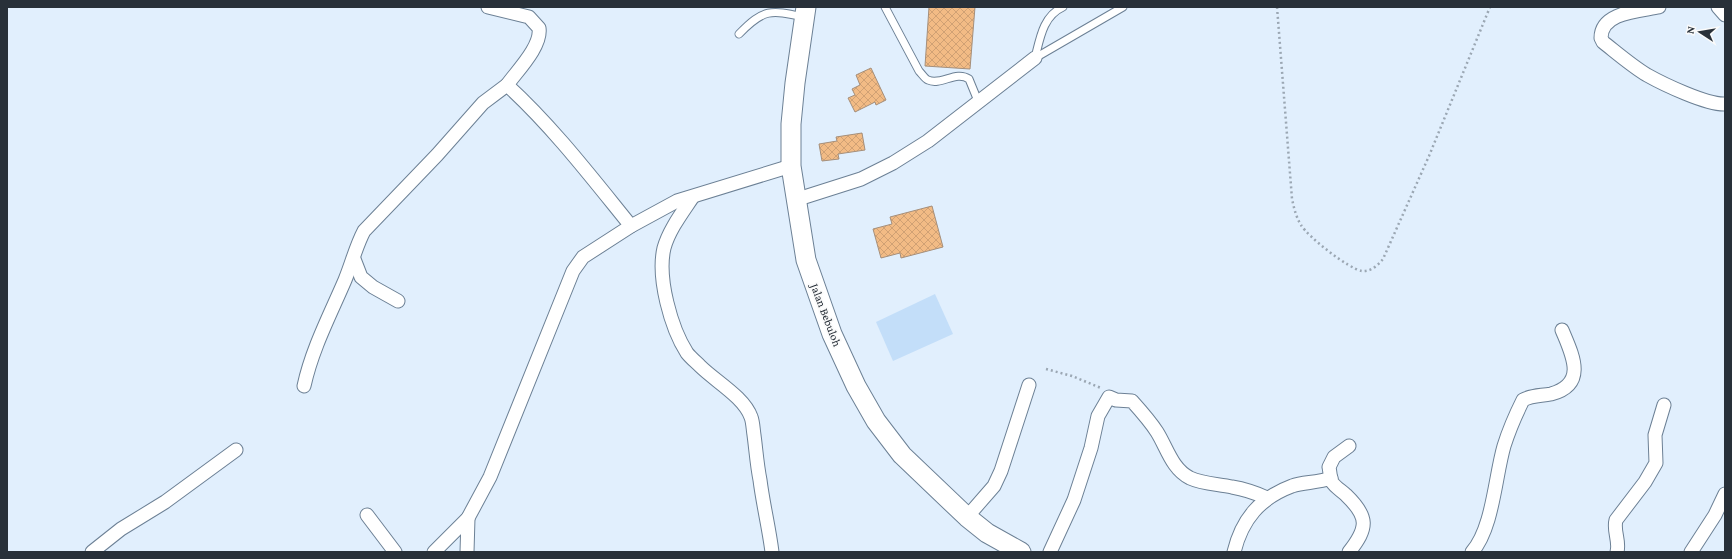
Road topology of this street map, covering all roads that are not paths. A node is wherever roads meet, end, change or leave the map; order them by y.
1 (488, 7) edge
2 (885, 7) edge
3 (1063, 7) edge
4 (1123, 7) edge
5 (1659, 7) edge
6 (1718, 7) edge
7 (805, 12) edge
8 (1725, 15) edge
9 (739, 34) dead end
10 (1035, 58) junction
11 (506, 85) junction
12 (978, 101) junction
13 (1725, 104) edge
14 (791, 166) junction
15 (692, 198) junction
16 (795, 200) junction
17 (631, 226) junction
18 (354, 259) junction
19 (398, 301) dead end
20 (1562, 330) dead end
21 (1029, 385) dead end
22 (304, 386) dead end
23 (1664, 405) dead end
24 (1349, 446) dead end
25 (236, 450) dead end
26 (1331, 478) junction
27 (1725, 494) edge
28 (1267, 498) junction
29 (367, 515) dead end
30 (967, 517) junction
31 (468, 518) junction
32 (92, 552) edge
33 (395, 552) edge
34 (434, 552) edge
35 (467, 552) edge
36 (772, 552) edge
37 (1021, 552) edge
38 (1050, 552) edge
39 (1234, 552) edge
40 (1349, 552) edge
41 (1472, 552) edge
42 (1617, 552) edge
43 (1691, 552) edge

1 - 11 street
2 - 12 lane
3 - 10 lane
4 - 10 lane
5 - 13 street
6 - 8 street
7 - 9 lane
7 - 14 main road, Jalan Bebuloh
10 - 12 street
11 - 17 street
11 - 18 street
12 - 16 street
14 - 15 street
14 - 16 main road, Jalan Bebuloh
15 - 17 street
15 - 36 street
16 - 30 main road, Jalan Bebuloh
17 - 31 street
18 - 19 street
18 - 22 street
20 - 41 street
21 - 30 street
23 - 42 street
24 - 26 street
25 - 32 street
26 - 28 street
26 - 40 street
27 - 43 street
28 - 38 street
28 - 39 street
29 - 33 street
30 - 37 main road, Jalan Bebuloh
31 - 34 street
31 - 35 street

